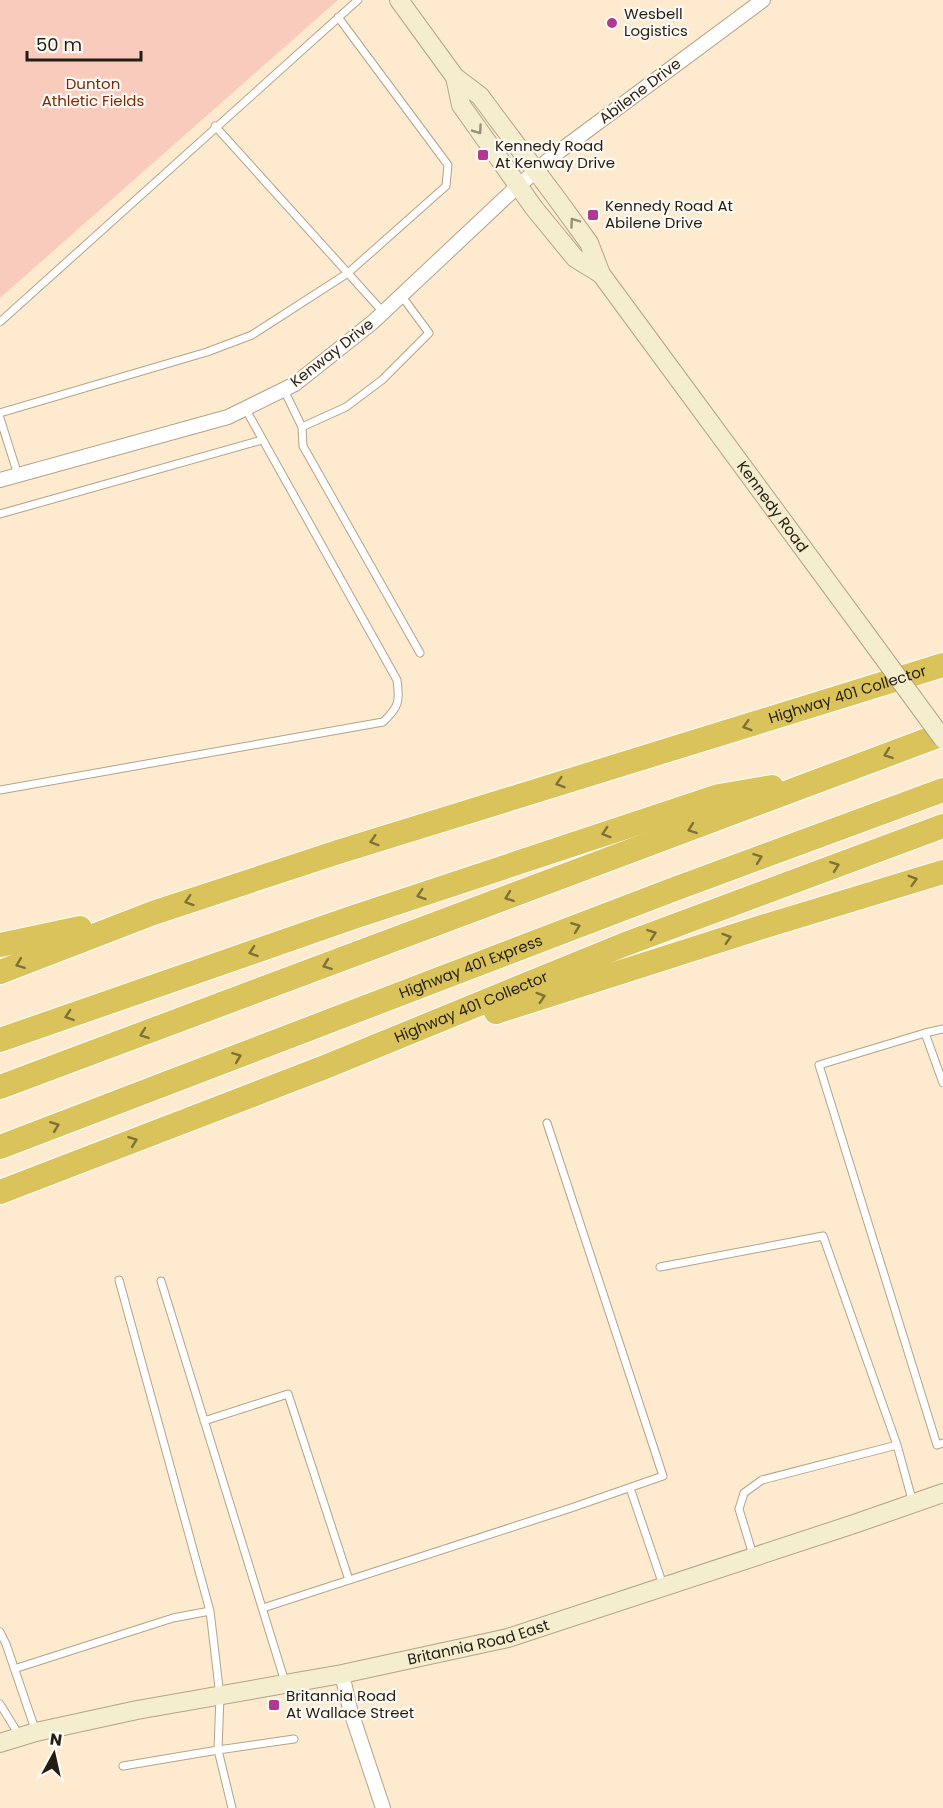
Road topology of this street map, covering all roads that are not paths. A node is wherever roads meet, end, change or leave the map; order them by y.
1 (358, 0) edge
2 (399, 0) edge
3 (763, 0) edge
4 (338, 18) junction
5 (455, 77) junction
6 (215, 126) junction
7 (536, 171) junction
8 (519, 186) junction
9 (348, 273) junction
10 (600, 274) junction
11 (401, 295) junction
12 (383, 312) junction
13 (0, 322) edge
14 (284, 390) junction
15 (245, 408) junction
16 (0, 415) edge
17 (302, 427) junction
18 (262, 440) junction
19 (18, 475) junction
20 (0, 480) edge
21 (0, 513) edge
22 (420, 653) dead end
23 (943, 665) edge
24 (943, 734) edge
25 (943, 739) edge
26 (825, 777) junction
27 (0, 790) edge
28 (943, 790) edge
29 (943, 826) edge
30 (943, 872) edge
31 (153, 913) junction
32 (0, 945) edge
33 (0, 972) edge
34 (943, 1029) edge
35 (925, 1033) junction
36 (0, 1040) edge
37 (325, 1066) junction
38 (943, 1083) edge
39 (0, 1088) edge
40 (547, 1123) dead end
41 (0, 1147) edge
42 (0, 1192) edge
43 (660, 1267) dead end
44 (119, 1280) dead end
45 (160, 1281) dead end
46 (204, 1421) junction
47 (943, 1443) edge
48 (897, 1445) junction
49 (630, 1488) junction
50 (943, 1493) edge
51 (913, 1504) junction
52 (754, 1557) junction
53 (349, 1580) junction
54 (663, 1587) junction
55 (263, 1608) junction
56 (210, 1611) junction
57 (0, 1632) edge
58 (14, 1669) junction
59 (342, 1674) junction
60 (286, 1684) junction
61 (220, 1696) junction
62 (0, 1704) edge
63 (29, 1734) junction
64 (294, 1739) dead end
65 (0, 1743) edge
66 (218, 1750) junction
67 (123, 1766) dead end
68 (232, 1808) edge
69 (382, 1808) edge

1 - 4 lane
2 - 5 main road, Kennedy Road
3 - 7 street, Abilene Drive
4 - 6 lane
4 - 9 lane
5 - 7 main road, Kennedy Road
5 -> 8 main road, Kennedy Road
6 - 9 lane
6 - 13 lane
7 - 8 street, Abilene Drive
10 -> 7 main road, Kennedy Road
8 - 10 main road, Kennedy Road
8 - 11 street, Kenway Drive
9 - 12 lane
9 - 16 lane
10 - 25 main road, Kennedy Road, bridge
11 - 12 street, Kenway Drive
11 - 17 lane
12 - 14 street, Kenway Drive
14 - 15 street, Kenway Drive
14 - 17 lane
15 - 18 lane
15 - 19 street, Kenway Drive
16 - 19 lane
17 - 22 lane
18 - 21 lane
18 - 27 lane
19 - 20 street, Kenway Drive
23 -> 31 highway, Highway 401 Collector
24 -> 26 highway
26 -> 36 highway
26 -> 39 highway
41 -> 28 highway, Highway 401 Express
37 -> 29 highway, Highway 401 Collector
37 -> 30 highway
31 - 32 highway
31 -> 33 highway, Highway 401 Collector
34 - 35 lane
35 - 38 lane
35 - 47 lane
42 -> 37 highway, Highway 401 Collector
40 - 49 lane
43 - 48 lane
44 - 56 lane
45 - 46 lane
46 - 53 lane
46 - 55 lane
48 - 51 lane
48 - 52 lane
49 - 53 lane
49 - 54 lane
50 - 51 main road, Britannia Road East
51 - 52 main road, Britannia Road East
52 - 54 main road, Britannia Road East
53 - 55 lane
54 - 59 main road, Britannia Road East
55 - 60 lane
56 - 58 lane
56 - 61 lane
57 - 58 lane
58 - 63 lane
59 - 60 main road, Britannia Road East
59 - 69 street
60 - 61 main road, Britannia Road East
61 - 63 main road, Britannia Road East
61 - 66 lane
62 - 63 lane
63 - 65 main road, Britannia Road East
64 - 66 lane
66 - 67 lane
66 - 68 lane

